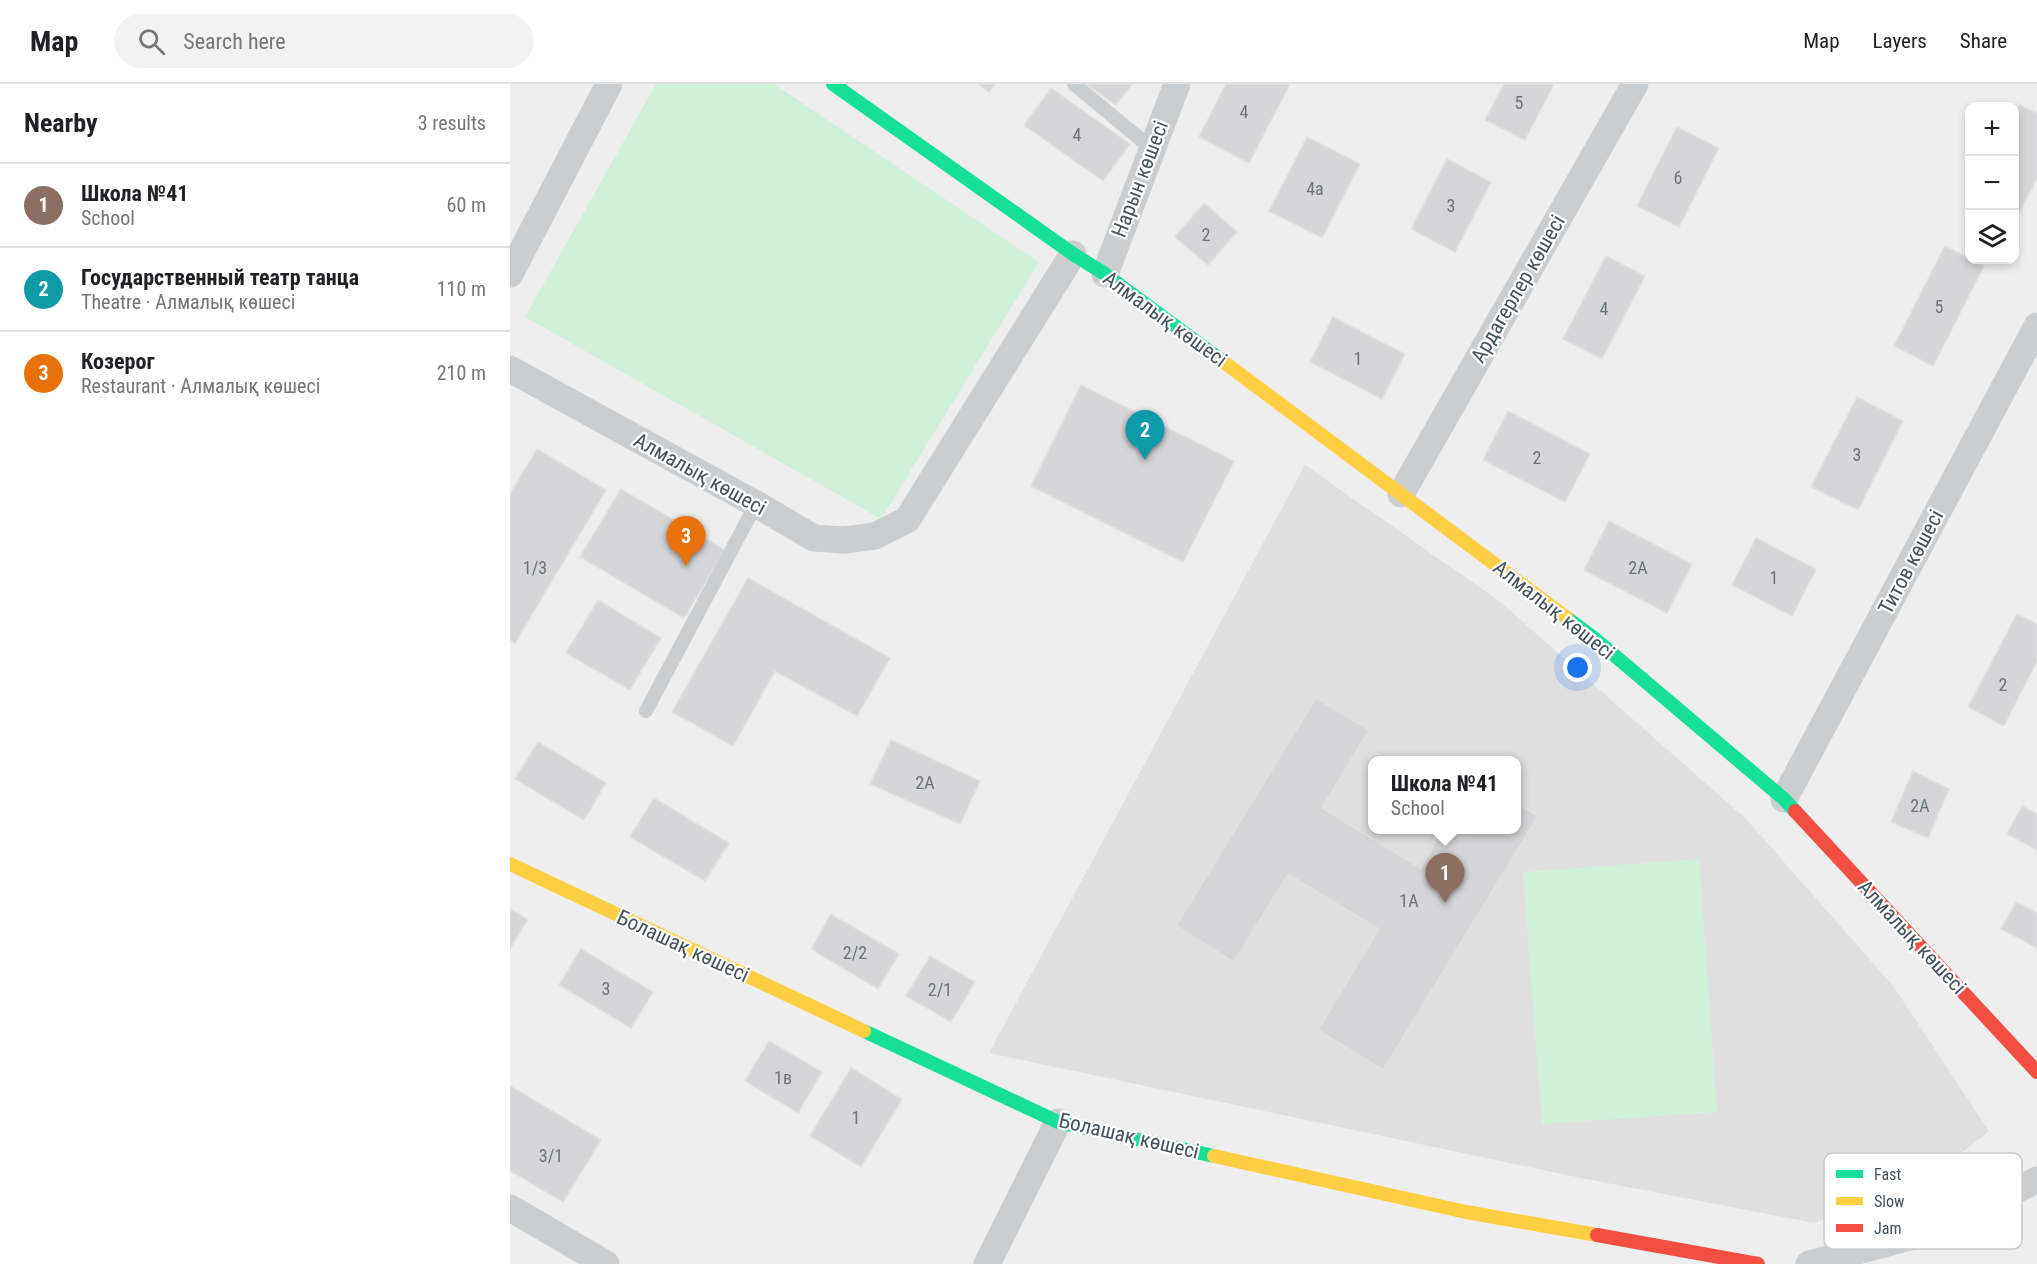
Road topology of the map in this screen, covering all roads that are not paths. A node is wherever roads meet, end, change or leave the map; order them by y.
1 (609, 84) edge
2 (833, 84) edge
3 (1074, 84) edge
4 (1177, 84) edge
5 (1635, 84) edge
6 (1151, 148) junction
7 (1073, 254) junction
8 (510, 274) edge
9 (1105, 274) junction
10 (2037, 326) edge
11 (510, 369) edge
12 (1401, 494) junction
13 (756, 504) junction
14 (646, 711) dead end
15 (1784, 799) junction
16 (510, 864) edge
17 (2037, 1072) edge
18 (1058, 1122) junction
19 (2037, 1180) edge
20 (2022, 1187) edge
21 (510, 1208) edge
22 (1865, 1249) edge
23 (606, 1264) edge
24 (987, 1264) edge
25 (1758, 1264) edge
26 (1809, 1264) edge

1 - 8 street
2 - 7 street, Алмалық көшесі
3 - 6 lane
4 - 6 street, Нарын көшесі
5 - 12 street, Ардагерлер көшесі
6 - 9 street, Нарын көшесі
7 - 9 street, Алмалық көшесі
7 - 13 street, Алмалық көшесі
9 - 12 street, Алмалық көшесі
10 - 15 street, Титов көшесі
11 - 13 street, Алмалық көшесі
12 - 15 street, Алмалық көшесі
13 - 14 lane
15 - 17 street, Алмалық көшесі
16 - 18 street, Болашақ көшесі
18 - 24 street
18 - 25 street, Болашақ көшесі
19 - 20 street
21 - 23 street
22 - 26 street

